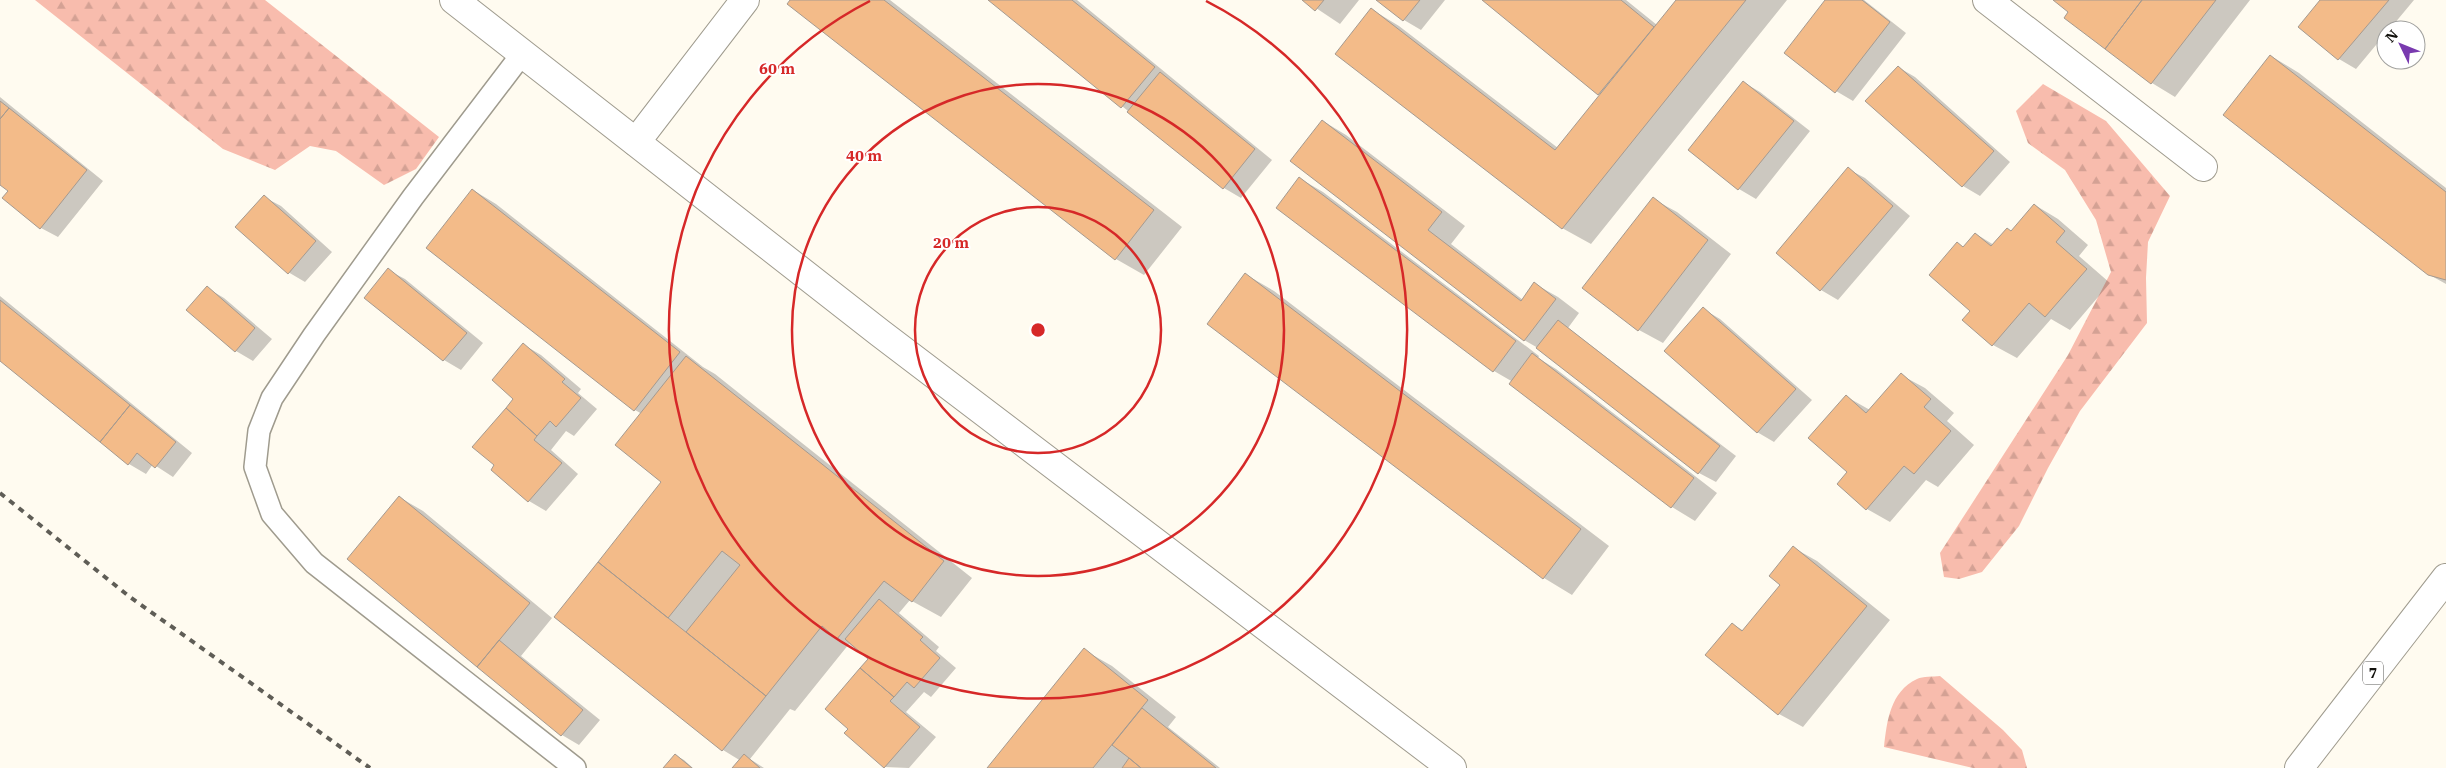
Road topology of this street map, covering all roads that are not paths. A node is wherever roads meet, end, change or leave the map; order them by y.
1 (454, 0) edge
2 (745, 0) edge
3 (1987, 0) edge
4 (522, 54) junction
5 (636, 142) junction
6 (2203, 167) dead end
7 (2446, 578) edge
8 (575, 768) edge
9 (1452, 768) edge
10 (2299, 768) edge

1 - 4 main road
2 - 5 main road
3 - 6 main road
4 - 5 main road
4 - 8 lane
5 - 9 main road
7 - 10 main road, 7

